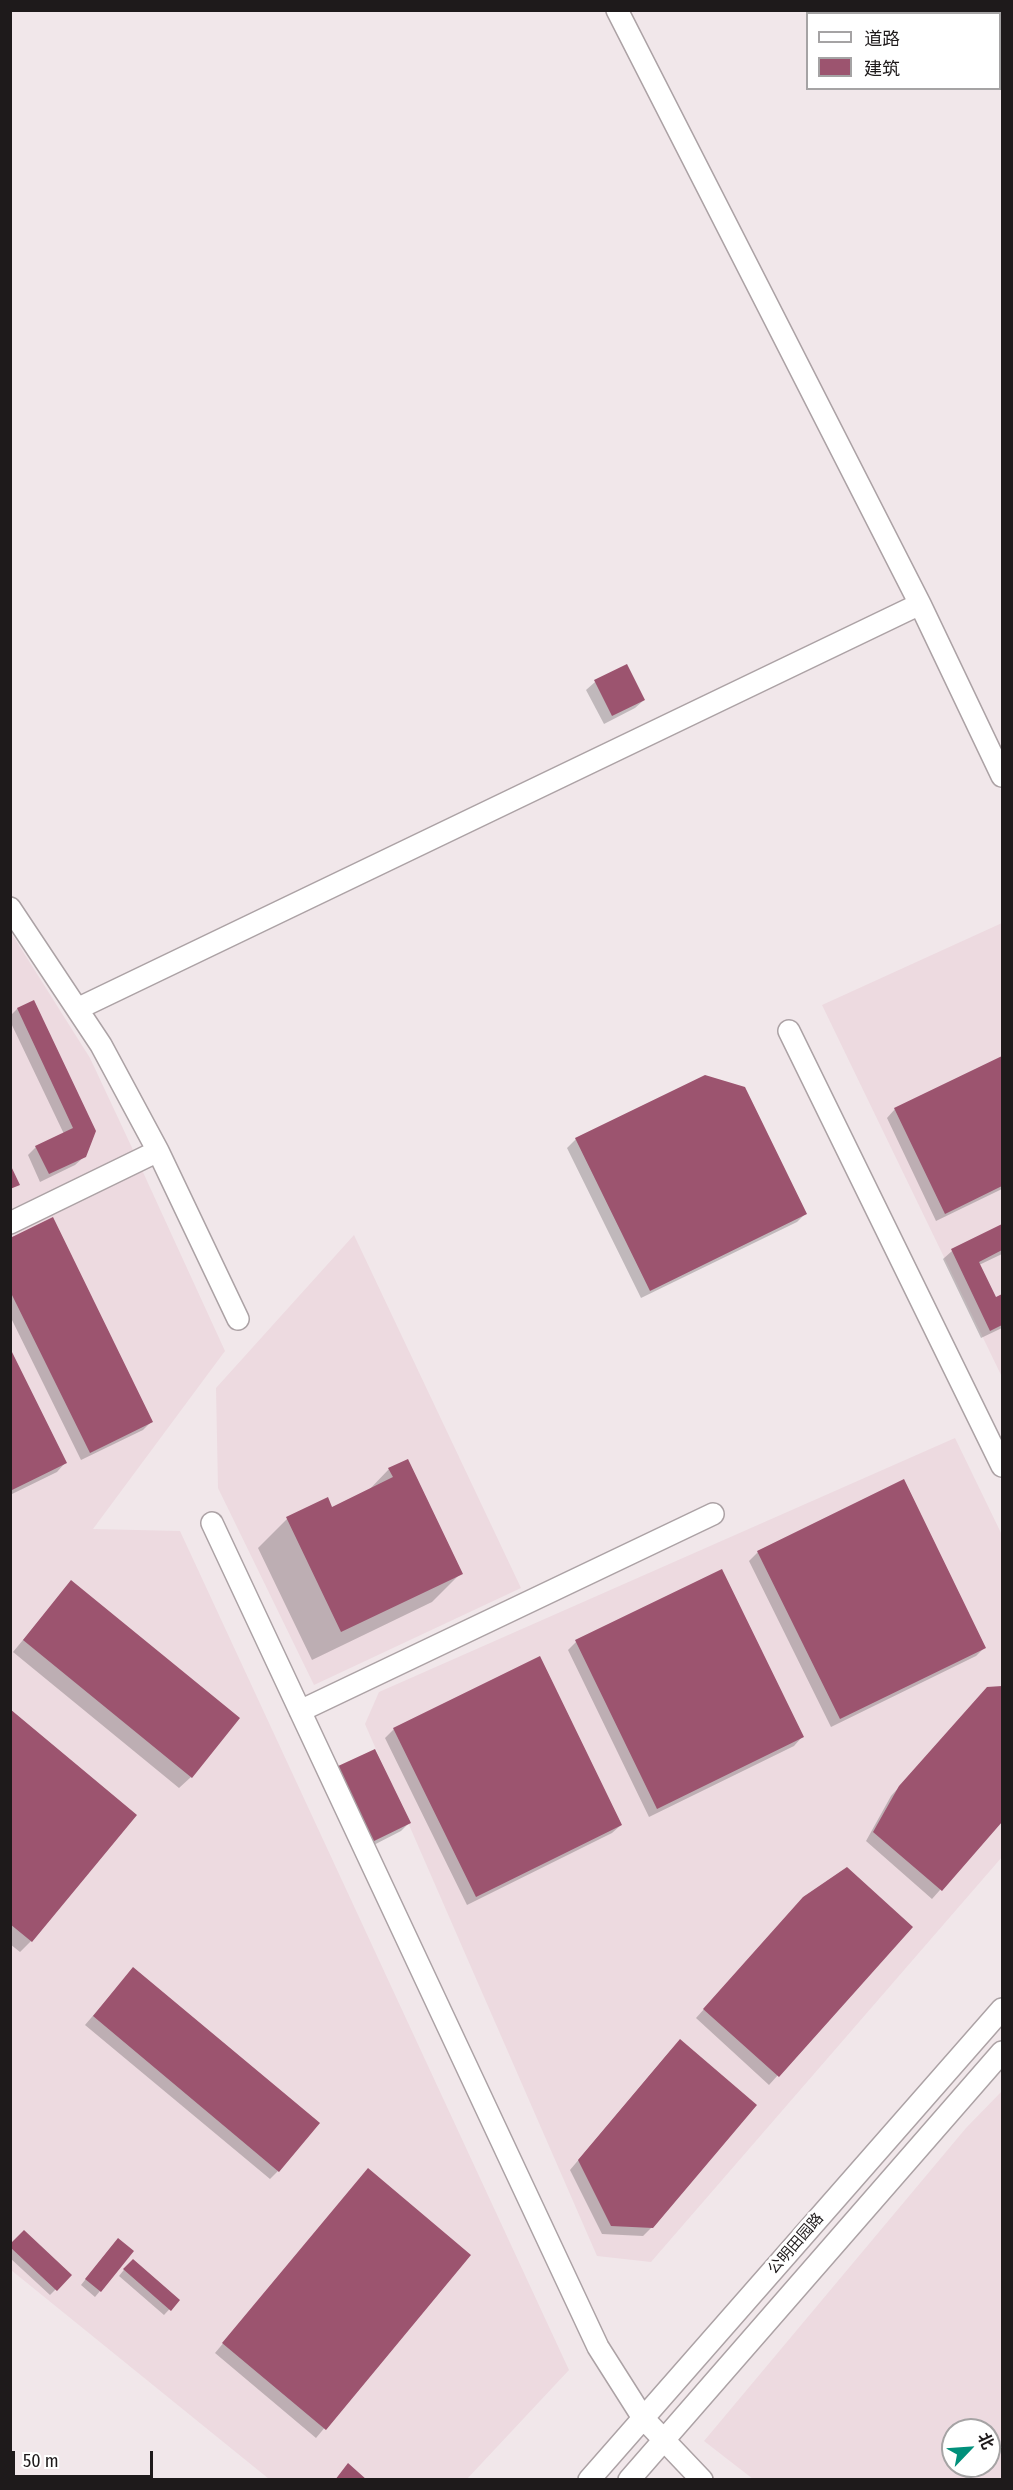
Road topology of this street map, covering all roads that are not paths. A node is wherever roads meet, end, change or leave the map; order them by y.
1 (617, 10) edge
2 (920, 604) junction
3 (1002, 776) edge
4 (10, 908) edge
5 (77, 1009) junction
6 (789, 1031) dead end
7 (158, 1151) junction
8 (10, 1223) edge
9 (238, 1319) dead end
10 (1002, 1466) edge
11 (713, 1514) dead end
12 (212, 1523) dead end
13 (300, 1711) junction
14 (1002, 2009) edge
15 (1002, 2052) edge
16 (643, 2418) junction
17 (663, 2440) junction
18 (588, 2480) edge
19 (628, 2480) edge
20 (702, 2480) edge

1 - 2 street
2 - 3 street
2 - 5 street
4 - 5 street
5 - 7 street
6 - 10 street
7 - 8 street
7 - 9 street
11 - 13 street
12 - 13 street
13 - 16 street
14 - 16 street, 公明田园路
15 - 17 street, 公明田园路
16 - 17 street
16 - 18 street, 公明田园路
17 - 19 street, 公明田园路
17 - 20 street

